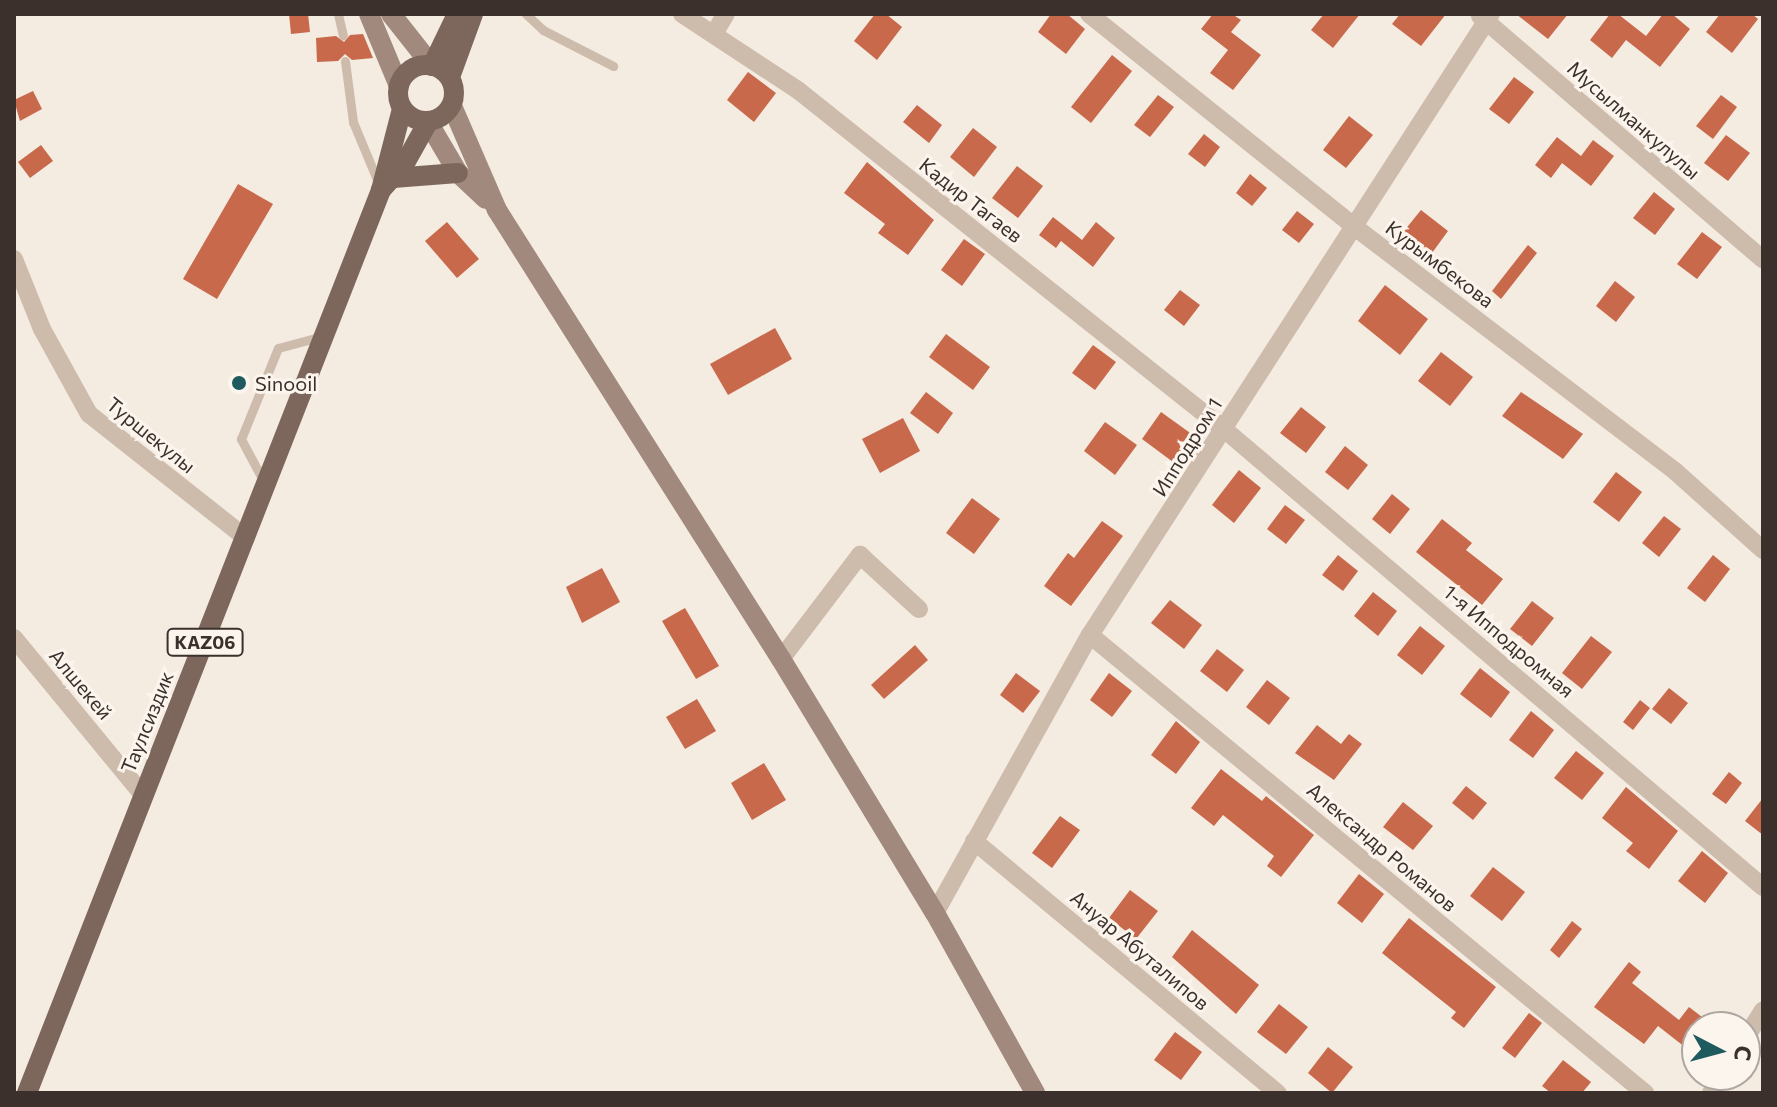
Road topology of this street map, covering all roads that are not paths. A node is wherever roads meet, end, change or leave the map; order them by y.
1 (338, 14) edge
2 (369, 14) edge
3 (391, 14) edge
4 (457, 14) edge
5 (473, 14) edge
6 (526, 14) edge
7 (682, 14) edge
8 (726, 14) edge
9 (1089, 14) edge
10 (1485, 16) edge
11 (715, 32) junction
12 (343, 35) dead end
13 (345, 61) dead end
14 (432, 66) junction
15 (613, 66) dead end
16 (450, 77) junction
17 (399, 86) junction
18 (452, 106) junction
19 (402, 109) junction
20 (428, 122) junction
21 (458, 173) junction
22 (387, 184) junction
23 (497, 210) junction
24 (1356, 228) junction
25 (14, 259) edge
26 (1763, 259) edge
27 (326, 335) junction
28 (1225, 430) junction
29 (266, 487) junction
30 (246, 538) junction
31 (1763, 550) edge
32 (919, 609) dead end
33 (1090, 635) junction
34 (14, 638) edge
35 (781, 659) junction
36 (144, 796) junction
37 (974, 841) junction
38 (1763, 887) edge
39 (935, 913) junction
40 (27, 1093) edge
41 (1035, 1093) edge
42 (1278, 1093) edge
43 (1645, 1093) edge

1 - 12 lane
2 - 17 main road
3 - 14 main road
4 - 14 main road
5 - 16 main road
6 - 15 lane
7 - 11 street, Кадир Тагаев
8 - 11 street
9 - 24 street, Курымбекова
10 - 24 street, Ипподром 1
10 - 26 street, Мусылманкулулы
11 - 28 street, Кадир Тагаев
13 - 22 lane
14 - 16 main road
14 - 17 main road
16 - 18 main road
17 - 19 main road
18 - 20 main road
18 - 23 main road
19 - 20 main road
19 - 22 main road, Таулсиздик / KAZ06
20 - 21 main road
20 - 22 main road, Таулсиздик / KAZ06
21 - 22 main road
21 - 23 main road
22 - 27 main road, Таулсиздик / KAZ06
23 - 35 main road
24 - 28 street, Ипподром 1
24 - 31 street, Курымбекова
25 - 30 street, Туршекулы
27 - 29 main road, Таулсиздик / KAZ06
27 - 29 lane
28 - 33 street, Ипподром 1
28 - 38 street, 1-я Ипподромная
29 - 30 main road, Таулсиздик / KAZ06
30 - 36 main road, Таулсиздик / KAZ06
32 - 35 street
33 - 37 street, Ипподром 1
33 - 43 street, Александр Романов
34 - 36 street, Алшекей
35 - 39 main road
36 - 40 main road, Таулсиздик / KAZ06
37 - 39 street, Ипподром 1
37 - 42 street, Ануар Абуталипов
39 - 41 main road

